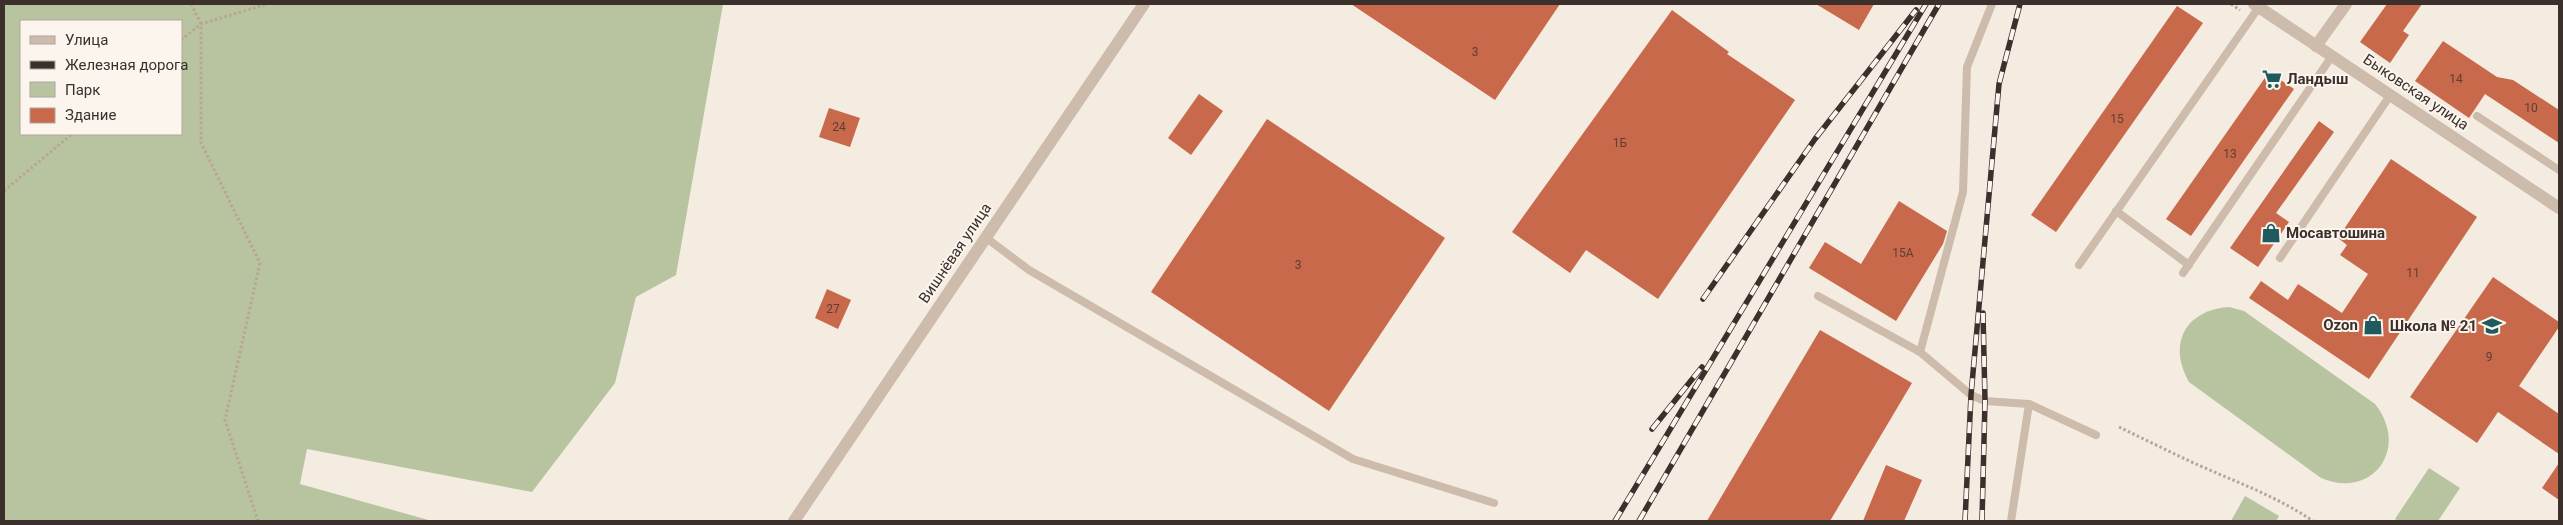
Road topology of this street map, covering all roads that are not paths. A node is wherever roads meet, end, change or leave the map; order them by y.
1 (1144, 4) edge
2 (1992, 4) edge
3 (2346, 4) edge
4 (2257, 6) edge
5 (2316, 46) junction
6 (2332, 56) junction
7 (2391, 94) junction
8 (2477, 116) dead end
9 (2559, 170) edge
10 (2559, 208) edge
11 (2116, 211) junction
12 (985, 237) junction
13 (2280, 258) dead end
14 (2079, 265) dead end
15 (2188, 265) junction
16 (2183, 273) dead end
17 (1818, 296) dead end
18 (1920, 352) junction
19 (2029, 404) junction
20 (2096, 435) dead end
21 (1494, 503) dead end
22 (794, 521) edge
23 (2011, 521) edge

1 - 12 street, Вишнёвая улица
2 - 18 lane
3 - 5 street
4 - 5 street, Быковская улица
4 - 11 lane
5 - 6 street, Быковская улица
6 - 7 street, Быковская улица
6 - 15 lane
7 - 10 street, Быковская улица
7 - 13 lane
8 - 9 lane
11 - 14 lane
11 - 15 lane
12 - 21 lane
12 - 22 street, Вишнёвая улица
15 - 16 lane
17 - 18 lane
18 - 19 lane
19 - 20 lane
19 - 23 lane

